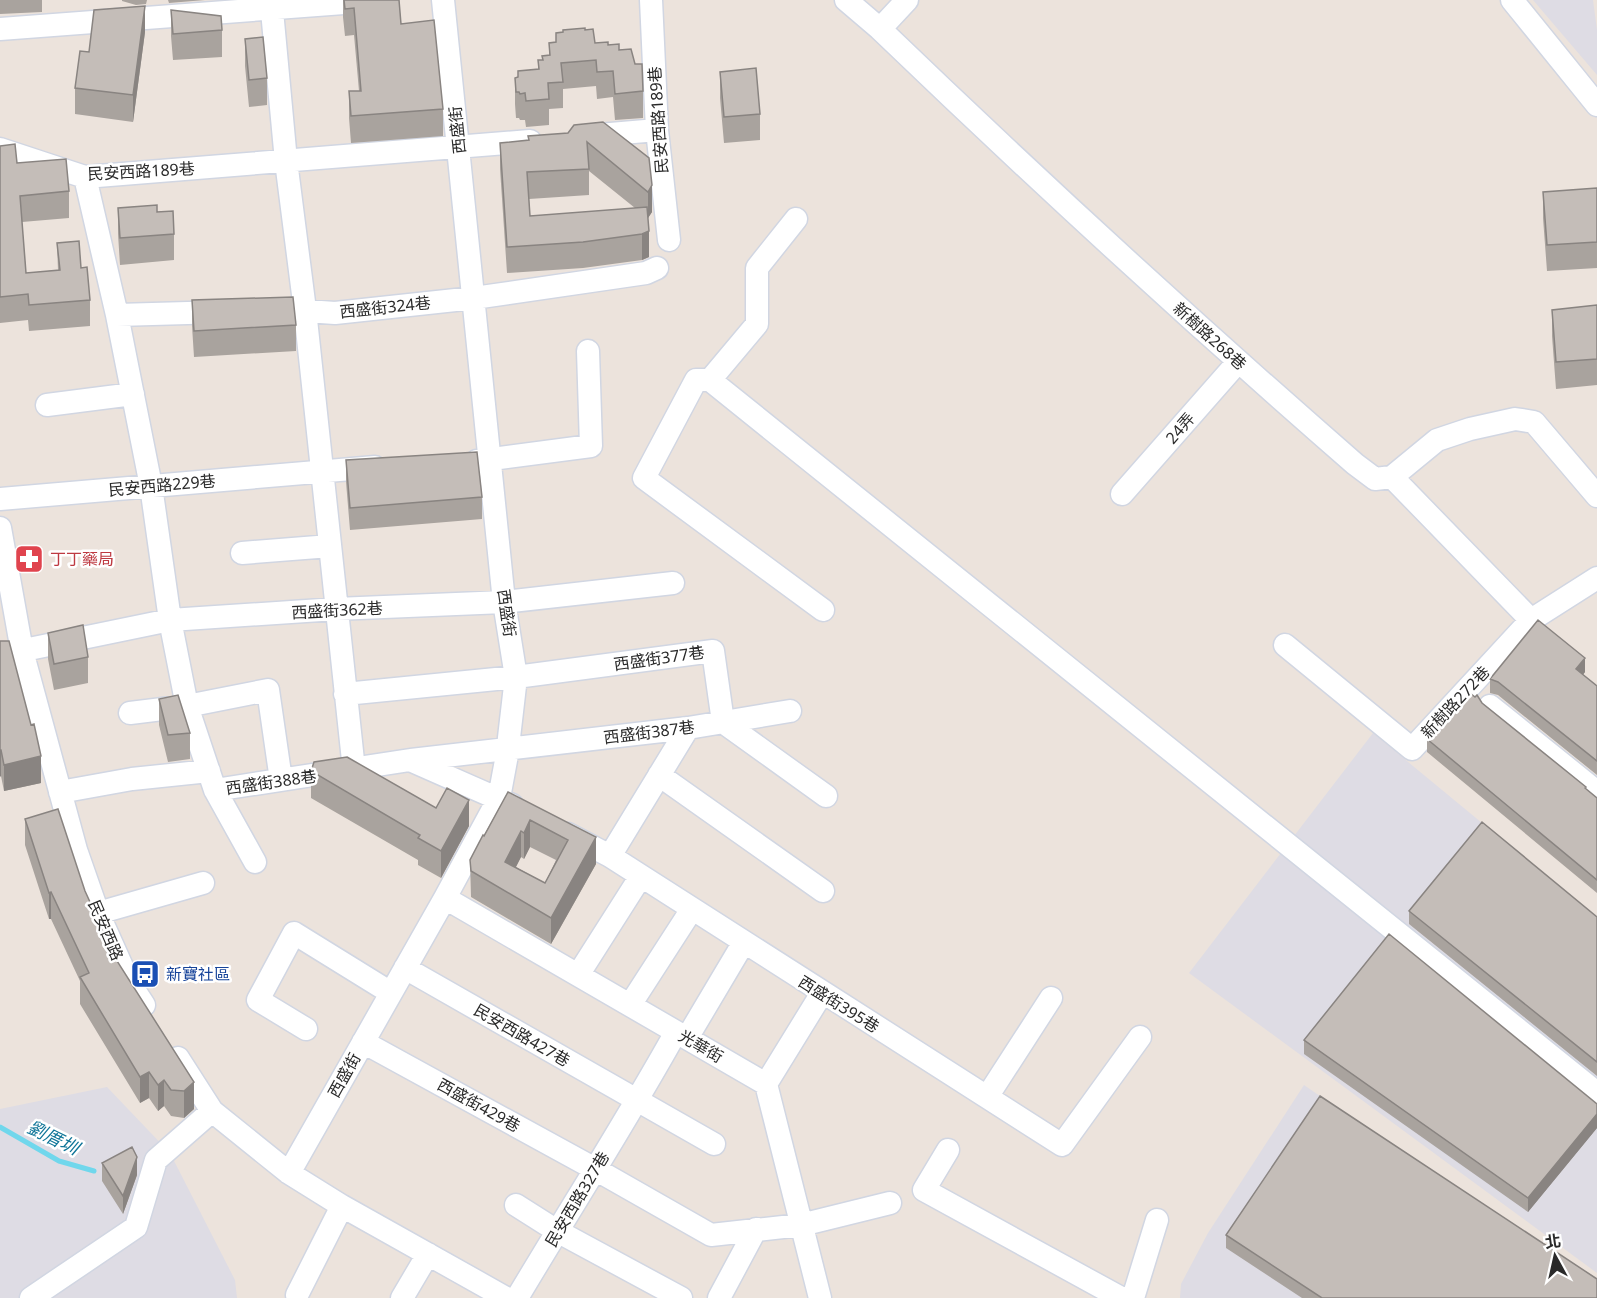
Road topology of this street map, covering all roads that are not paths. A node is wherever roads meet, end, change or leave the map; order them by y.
1 (384, 0) edge
2 (443, 0) edge
3 (651, 0) edge
4 (846, 0) edge
5 (907, 0) edge
6 (1512, 0) edge
7 (271, 4) edge
8 (0, 29) edge
9 (880, 29) junction
10 (1597, 105) edge
11 (657, 130) junction
12 (459, 148) junction
13 (0, 149) edge
14 (286, 161) junction
15 (85, 177) junction
16 (796, 219) dead end
17 (669, 240) dead end
18 (657, 268) dead end
19 (474, 298) junction
20 (305, 310) junction
21 (270, 311) edge
22 (246, 312) edge
23 (117, 315) junction
24 (588, 351) dead end
25 (1238, 362) junction
26 (710, 380) junction
27 (133, 394) junction
28 (47, 405) dead end
29 (490, 460) junction
30 (454, 462) edge
31 (395, 466) edge
32 (323, 470) junction
33 (1392, 477) junction
34 (151, 486) junction
35 (1122, 494) dead end
36 (1597, 496) edge
37 (0, 499) edge
38 (0, 528) edge
39 (330, 546) junction
40 (242, 553) dead end
41 (1597, 578) edge
42 (673, 583) dead end
43 (504, 602) junction
44 (336, 609) junction
45 (823, 610) dead end
46 (170, 620) junction
47 (1531, 620) junction
48 (1285, 645) dead end
49 (11, 653) edge
50 (516, 677) junction
51 (345, 694) junction
52 (188, 706) junction
53 (1490, 706) edge
54 (790, 711) dead end
55 (130, 712) dead end
56 (723, 722) junction
57 (688, 728) junction
58 (508, 747) junction
59 (410, 760) junction
60 (354, 770) junction
61 (659, 775) junction
62 (281, 780) junction
63 (212, 781) junction
64 (60, 792) junction
65 (1597, 792) edge
66 (826, 796) dead end
67 (499, 798) junction
68 (529, 814) edge
69 (549, 824) edge
70 (610, 856) junction
71 (255, 862) dead end
72 (641, 876) junction
73 (203, 884) dead end
74 (823, 891) dead end
75 (445, 898) junction
76 (692, 909) junction
77 (98, 913) junction
78 (744, 942) junction
79 (405, 968) junction
80 (578, 975) junction
81 (391, 993) junction
82 (822, 993) junction
83 (1051, 999) dead end
84 (630, 1005) junction
85 (155, 1022) edge
86 (306, 1029) dead end
87 (681, 1035) junction
88 (1140, 1036) dead end
89 (168, 1041) edge
90 (363, 1042) junction
91 (766, 1084) junction
92 (1597, 1093) edge
93 (987, 1097) junction
94 (638, 1101) junction
95 (212, 1111) junction
96 (714, 1144) dead end
97 (948, 1150) dead end
98 (595, 1168) junction
99 (289, 1173) junction
100 (890, 1203) dead end
101 (516, 1205) dead end
102 (342, 1206) junction
103 (1157, 1220) dead end
104 (801, 1226) junction
105 (756, 1229) junction
106 (557, 1231) junction
107 (428, 1254) junction
108 (297, 1295) dead end
109 (506, 1297) edge
110 (31, 1298) edge
111 (402, 1298) edge
112 (681, 1298) edge
113 (719, 1298) edge
114 (820, 1298) edge
115 (1121, 1298) edge
116 (1133, 1298) edge

1 - 7 street
2 - 12 street, 西盛街
3 - 11 street, 民安西路189巷
4 - 9 street, 新樹路268巷
5 - 9 street
6 - 10 street
7 - 8 street
7 - 14 street
9 - 25 street, 新樹路268巷
11 - 12 street, 民安西路189巷
11 - 17 street, 民安西路189巷
12 - 14 street, 民安西路189巷
12 - 19 street, 西盛街
13 - 15 street, 民安西路189巷
14 - 15 street, 民安西路189巷
14 - 20 street
15 - 23 street
16 - 26 street
18 - 19 street, 西盛街324巷
19 - 20 street, 西盛街324巷
19 - 29 street, 西盛街
20 - 21 street, 西盛街324巷
20 - 32 street
22 - 23 street
23 - 27 street
24 - 29 street
25 - 33 street, 新樹路268巷
25 - 35 street, 24弄
26 - 45 street
26 - 92 street
27 - 28 street
27 - 34 street
29 - 30 street
29 - 43 street, 西盛街
31 - 32 street, 民安西路229巷
32 - 34 street, 民安西路229巷
32 - 39 street
33 - 36 street
33 - 47 street
34 - 37 street, 民安西路229巷
34 - 46 street
38 - 49 street, 民安西路
39 - 40 street
39 - 44 street
41 - 47 street, 新樹路272巷
42 - 43 street, 西盛街362巷
43 - 44 street, 西盛街362巷
43 - 50 street, 西盛街
44 - 46 street, 西盛街362巷
44 - 51 street
46 - 49 street, 西盛街362巷
46 - 52 street
47 - 48 street, 新樹路272巷
49 - 64 street, 民安西路
50 - 51 street
50 - 56 street, 西盛街377巷
50 - 58 street, 西盛街
51 - 60 street
52 - 55 street
52 - 62 street
52 - 63 street
53 - 65 street
54 - 56 street, 西盛街387巷
56 - 57 street, 西盛街387巷
56 - 66 street
57 - 58 street, 西盛街387巷
57 - 61 street
58 - 59 street, 西盛街387巷
58 - 67 street, 西盛街
59 - 60 street, 西盛街388巷
59 - 67 street
60 - 62 street, 西盛街388巷
61 - 70 street
61 - 74 street
62 - 63 street, 西盛街388巷
63 - 64 street, 西盛街388巷
63 - 71 street
64 - 77 street, 民安西路
67 - 68 street
67 - 75 street, 西盛街
69 - 70 street, 西盛街395巷
70 - 72 street, 西盛街395巷
72 - 76 street, 西盛街395巷
72 - 80 street
73 - 77 street
75 - 79 street, 西盛街
75 - 80 street, 光華街
76 - 78 street, 西盛街395巷
76 - 84 street
77 - 85 street, 民安西路
78 - 82 street, 西盛街395巷
78 - 87 street, 民安西路327巷
79 - 81 street, 西盛街
79 - 94 street, 民安西路427巷
80 - 84 street, 光華街
81 - 86 street
81 - 90 street, 西盛街
82 - 91 street
82 - 93 street, 西盛街395巷
83 - 93 street
84 - 87 street, 光華街
87 - 91 street, 光華街
87 - 94 street, 民安西路327巷
88 - 93 street, 西盛街395巷
89 - 95 street
90 - 98 street, 西盛街429巷
90 - 99 street, 西盛街
91 - 104 street
94 - 96 street, 民安西路427巷
94 - 98 street, 民安西路327巷
95 - 99 street
95 - 110 street
97 - 115 street
98 - 105 street, 西盛街429巷
98 - 106 street, 民安西路327巷
99 - 102 street
100 - 104 street, 西盛街429巷
101 - 106 street
102 - 107 street
102 - 108 street
103 - 116 street
104 - 105 street, 西盛街429巷
104 - 114 street
105 - 113 street
106 - 109 street, 民安西路327巷
106 - 112 street
107 - 109 street
107 - 111 street

